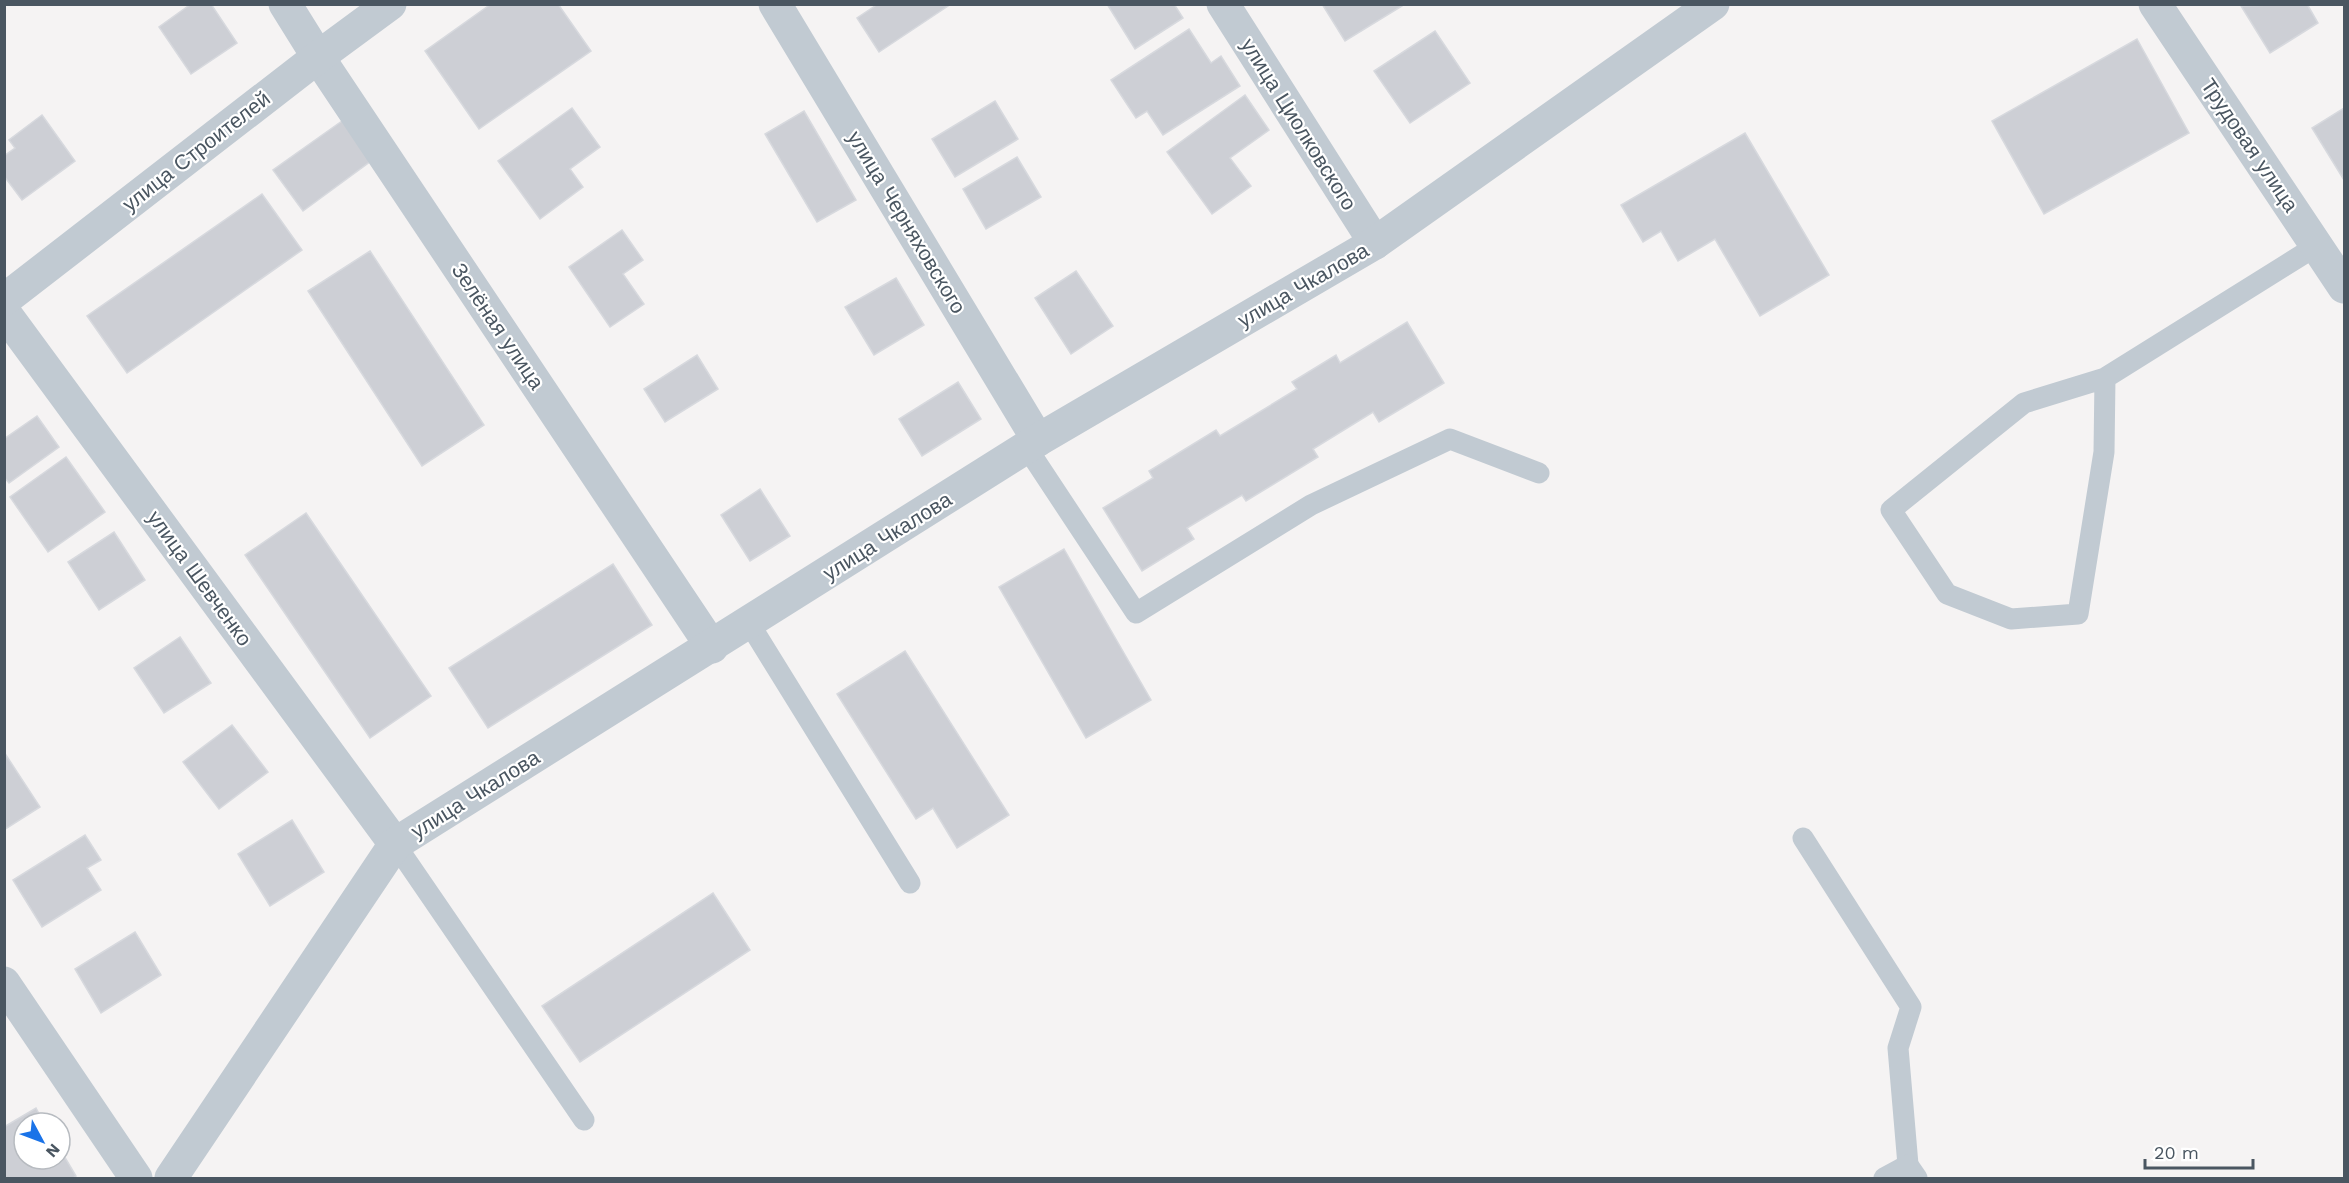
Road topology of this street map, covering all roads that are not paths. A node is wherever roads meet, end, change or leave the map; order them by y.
1 (285, 4) edge
2 (390, 4) edge
3 (776, 4) edge
4 (1224, 4) edge
5 (2155, 4) edge
6 (1701, 8) edge
7 (318, 57) junction
8 (1375, 243) junction
9 (2334, 262) edge
10 (4, 300) edge
11 (4, 312) edge
12 (2105, 378) junction
13 (1033, 444) junction
14 (1539, 473) dead end
15 (749, 623) junction
16 (712, 647) junction
17 (1803, 837) dead end
18 (394, 844) junction
19 (910, 883) dead end
20 (4, 983) edge
21 (584, 1120) dead end
22 (1912, 1172) edge
23 (136, 1179) edge
24 (171, 1179) edge
25 (1884, 1179) edge

1 - 7 street, Зелёная улица
2 - 7 street, улица Строителей
3 - 13 street, улица Черняховского
4 - 8 street, улица Циолковского
5 - 9 street, Трудовая улица
6 - 8 street, улица Чкалова
7 - 10 street, улица Строителей
7 - 16 street, Зелёная улица
8 - 13 street, улица Чкалова
9 - 12 lane
11 - 18 street, улица Шевченко
12 - 12 lane
13 - 14 lane
13 - 15 street, улица Чкалова
15 - 16 street, улица Чкалова
15 - 19 lane
16 - 18 street, улица Чкалова
17 - 22 lane
18 - 21 lane
18 - 24 street, улица Чкалова
20 - 23 street
22 - 25 lane

